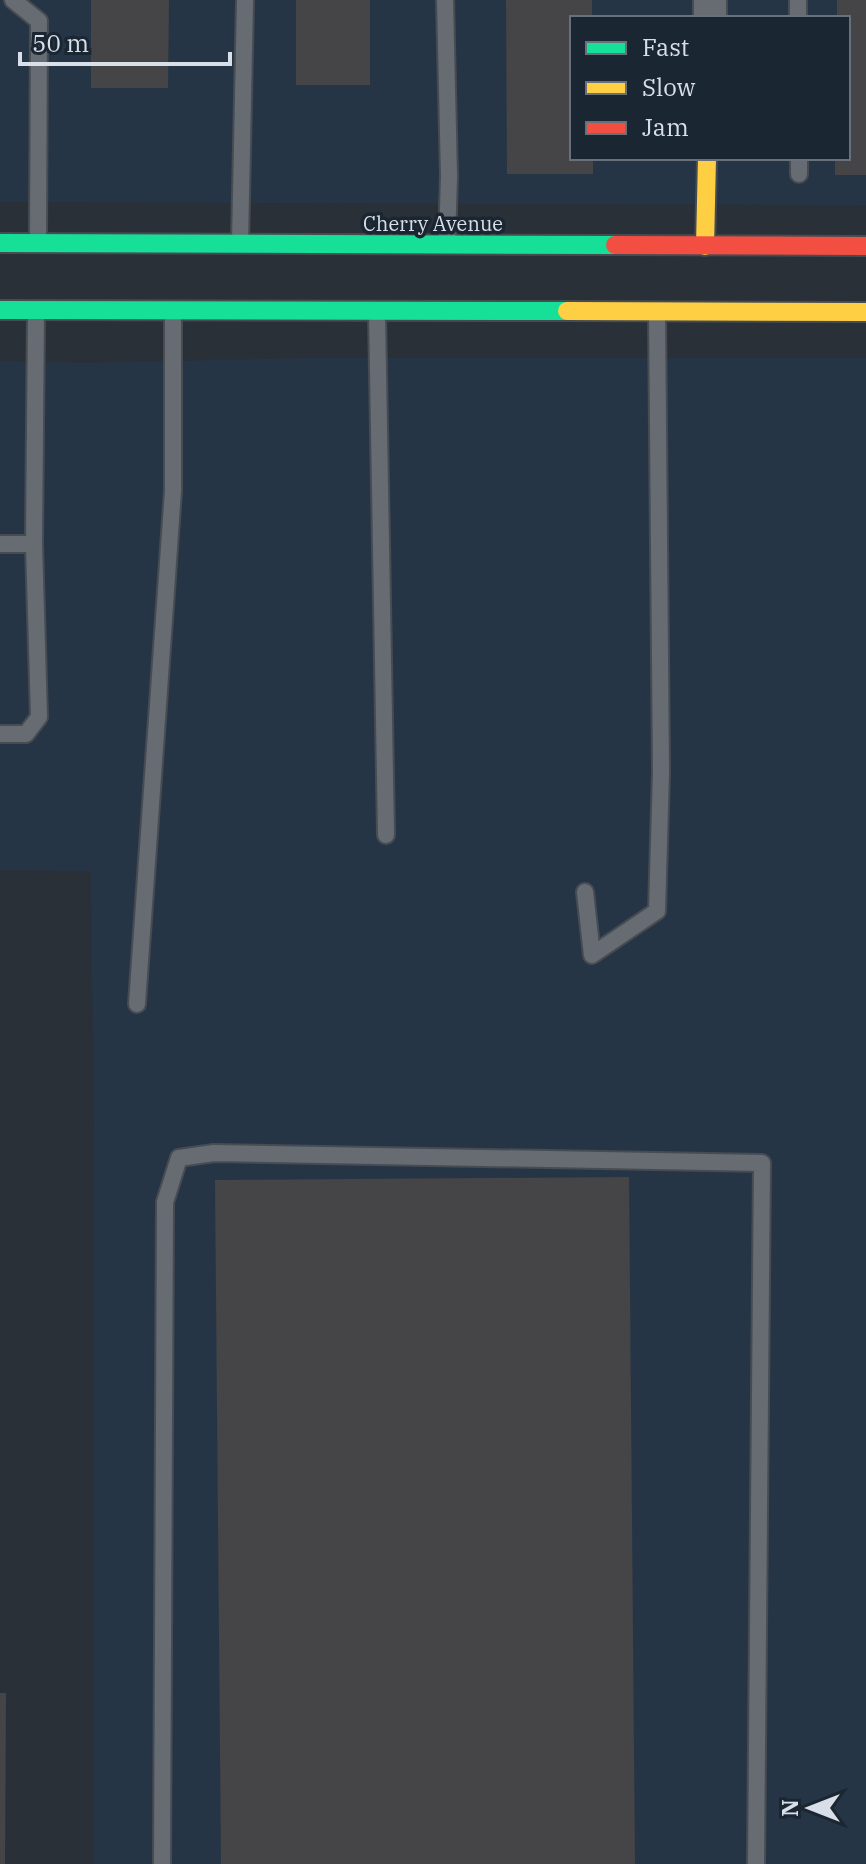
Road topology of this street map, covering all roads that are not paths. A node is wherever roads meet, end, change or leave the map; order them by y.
1 (13, 0) edge
2 (245, 0) edge
3 (445, 0) edge
4 (707, 160) edge
5 (0, 243) edge
6 (38, 243) junction
7 (240, 245) junction
8 (447, 245) junction
9 (705, 246) junction
10 (866, 246) edge
11 (0, 310) edge
12 (36, 310) junction
13 (173, 311) junction
14 (377, 311) junction
15 (657, 311) junction
16 (866, 312) edge
17 (0, 544) edge
18 (34, 544) junction
19 (0, 734) edge
20 (386, 835) dead end
21 (585, 892) dead end
22 (137, 1004) dead end
23 (162, 1864) edge
24 (756, 1864) edge

1 - 6 lane
2 - 7 lane
3 - 8 lane
4 - 9 main road
5 - 6 main road, Cherry Avenue
6 - 7 main road, Cherry Avenue
7 - 8 main road, Cherry Avenue
8 - 9 main road, Cherry Avenue
9 - 10 main road, Cherry Avenue
11 - 12 main road
12 - 13 main road
12 - 18 lane
13 - 14 main road
13 - 22 lane
14 - 15 main road
14 - 20 lane
15 - 16 main road
15 - 21 lane
17 - 18 lane
18 - 19 lane
23 - 24 lane

